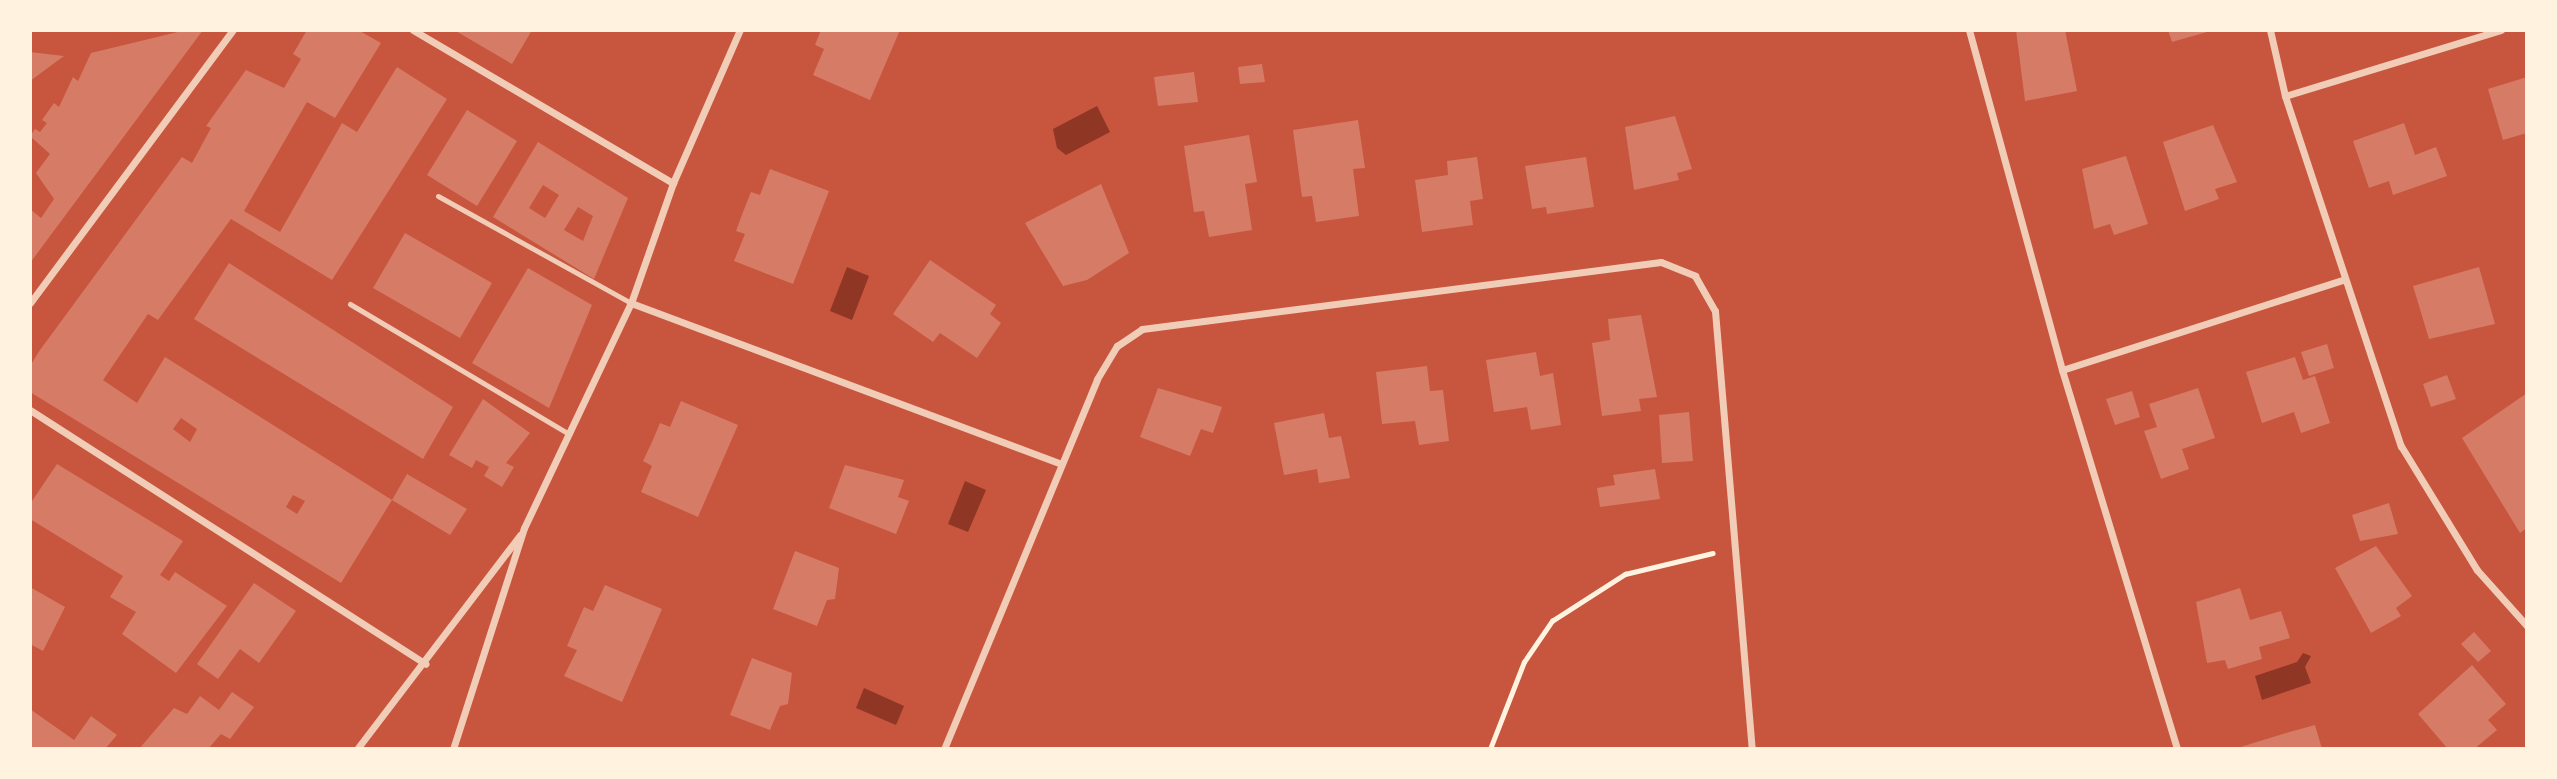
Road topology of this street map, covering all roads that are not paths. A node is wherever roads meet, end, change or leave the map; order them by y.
1 (233, 30) edge
2 (413, 30) edge
3 (740, 30) edge
4 (1969, 30) edge
5 (2270, 30) edge
6 (2501, 30) edge
7 (2285, 96) junction
8 (673, 183) junction
9 (438, 196) dead end
10 (2343, 280) junction
11 (30, 303) edge
12 (631, 303) junction
13 (351, 304) dead end
14 (2062, 370) junction
15 (30, 410) edge
16 (569, 434) junction
17 (1061, 464) junction
18 (524, 528) junction
19 (2527, 626) edge
20 (425, 664) junction
21 (358, 749) edge
22 (453, 749) edge
23 (944, 749) edge
24 (1752, 749) edge
25 (2177, 749) edge

1 - 11 street
2 - 8 street
3 - 8 street
4 - 14 street
5 - 7 street
6 - 7 street
7 - 10 street
8 - 12 street
9 - 12 lane
10 - 14 street
10 - 19 street
12 - 16 street
12 - 17 street
13 - 16 lane
14 - 25 street
15 - 20 street
16 - 18 street
17 - 23 street
17 - 24 street
18 - 20 street
18 - 22 street
20 - 21 street

